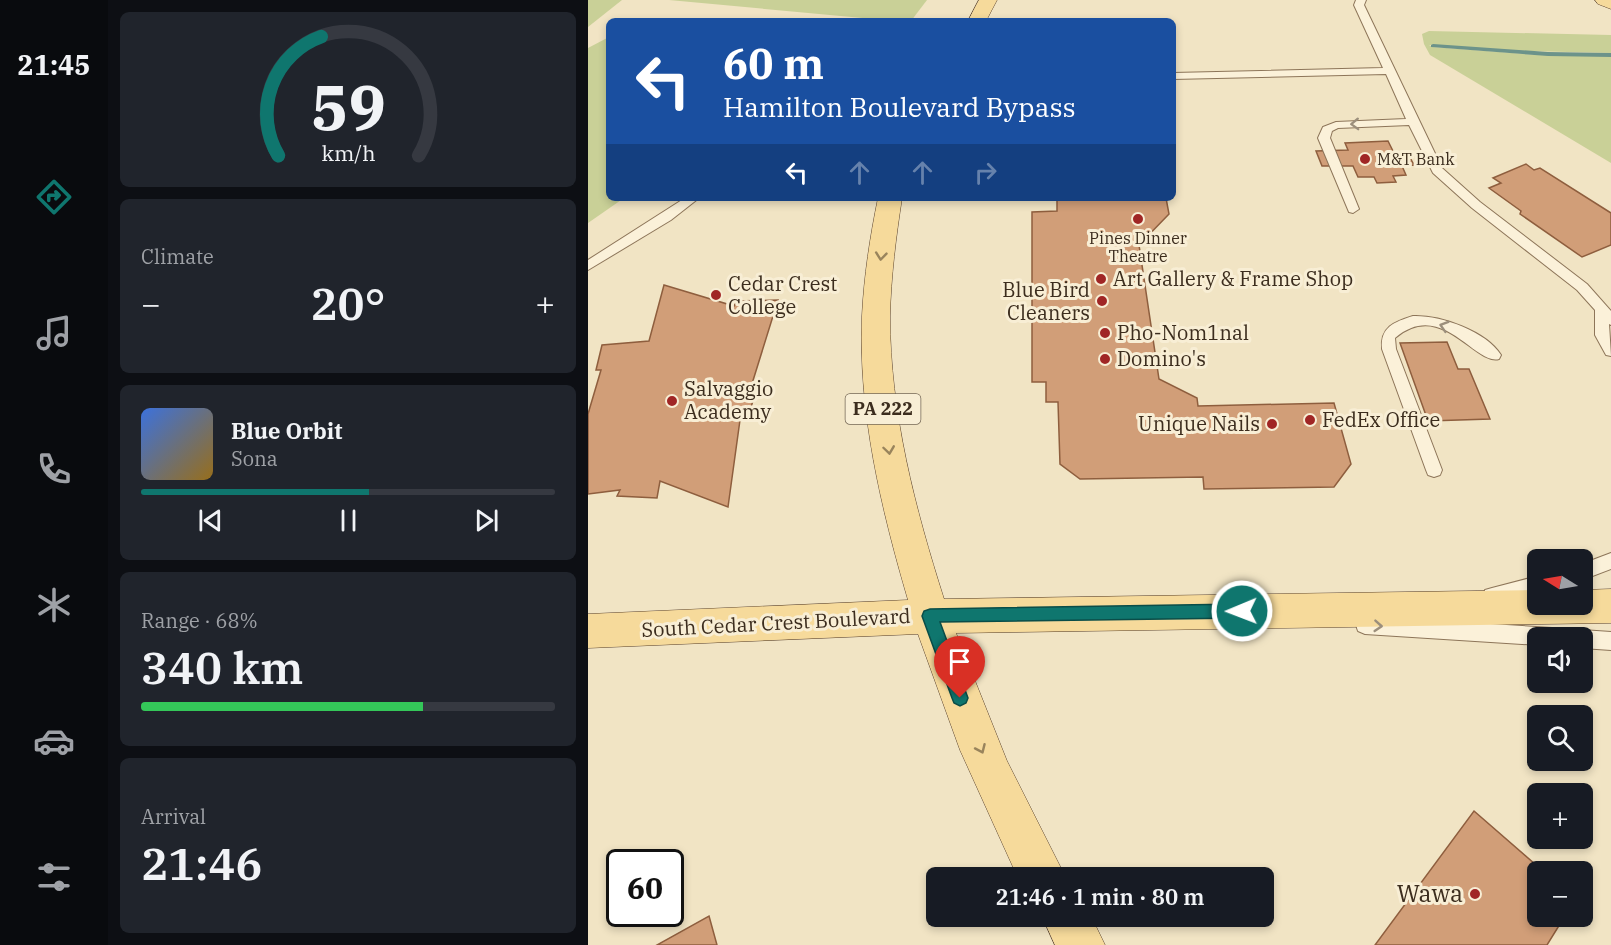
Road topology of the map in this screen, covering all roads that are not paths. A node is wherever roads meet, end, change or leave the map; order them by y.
1 (988, 0) edge
2 (1361, 0) edge
3 (1604, 0) edge
4 (1611, 3) edge
5 (978, 18) edge
6 (1389, 72) junction
7 (1176, 76) edge
8 (1413, 122) junction
9 (689, 201) edge
10 (889, 201) edge
11 (1353, 209) dead end
12 (588, 266) edge
13 (1606, 315) edge
14 (1602, 335) junction
15 (1611, 351) edge
16 (1494, 355) dead end
17 (1611, 358) edge
18 (1434, 470) dead end
19 (1611, 561) edge
20 (1593, 568) edge
21 (1527, 587) edge
22 (1611, 606) edge
23 (1449, 608) junction
24 (1173, 612) junction
25 (930, 616) junction
26 (588, 632) edge
27 (1527, 635) edge
28 (1593, 640) edge
29 (1611, 641) edge
30 (1037, 867) edge
31 (1071, 927) edge
32 (1081, 945) edge

1 - 5 main road
2 - 6 lane
3 - 4 main road
6 - 7 lane
6 - 8 lane
8 -> 11 lane
8 - 13 lane
9 - 12 lane
10 -> 25 main road, PA 222
13 - 14 lane
14 - 15 lane
14 - 17 lane
16 -> 18 lane
19 - 20 lane
21 - 23 lane
22 - 23 main road, South Cedar Crest Boulevard
23 - 24 main road, South Cedar Crest Boulevard
24 - 25 main road, South Cedar Crest Boulevard
24 -> 27 lane
25 - 26 main road, South Cedar Crest Boulevard
25 -> 30 main road, PA 222
28 - 29 lane
31 - 32 main road

